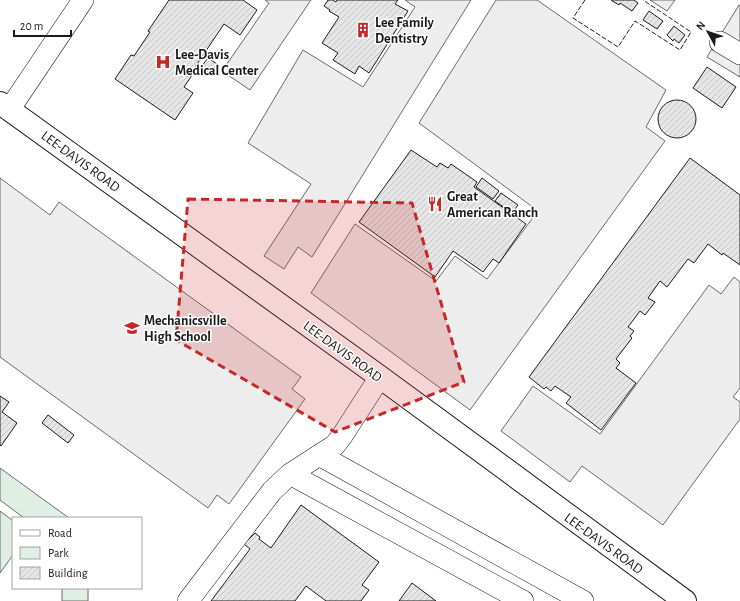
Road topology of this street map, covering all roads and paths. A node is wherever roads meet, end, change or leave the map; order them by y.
1 (83, 0) edge
2 (720, 42) dead end
3 (740, 54) edge
4 (5, 106) edge
5 (380, 377) junction
6 (319, 455) junction
7 (290, 474) junction
8 (188, 601) edge
9 (523, 601) edge
10 (583, 601) edge
11 (685, 601) edge

1 - 4 street
2 - 3 street
4 - 5 main road, LEE-DAVIS ROAD
5 - 6 street
5 - 11 main road, LEE-DAVIS ROAD
6 - 7 street
6 - 10 street
7 - 8 street
7 - 9 street

